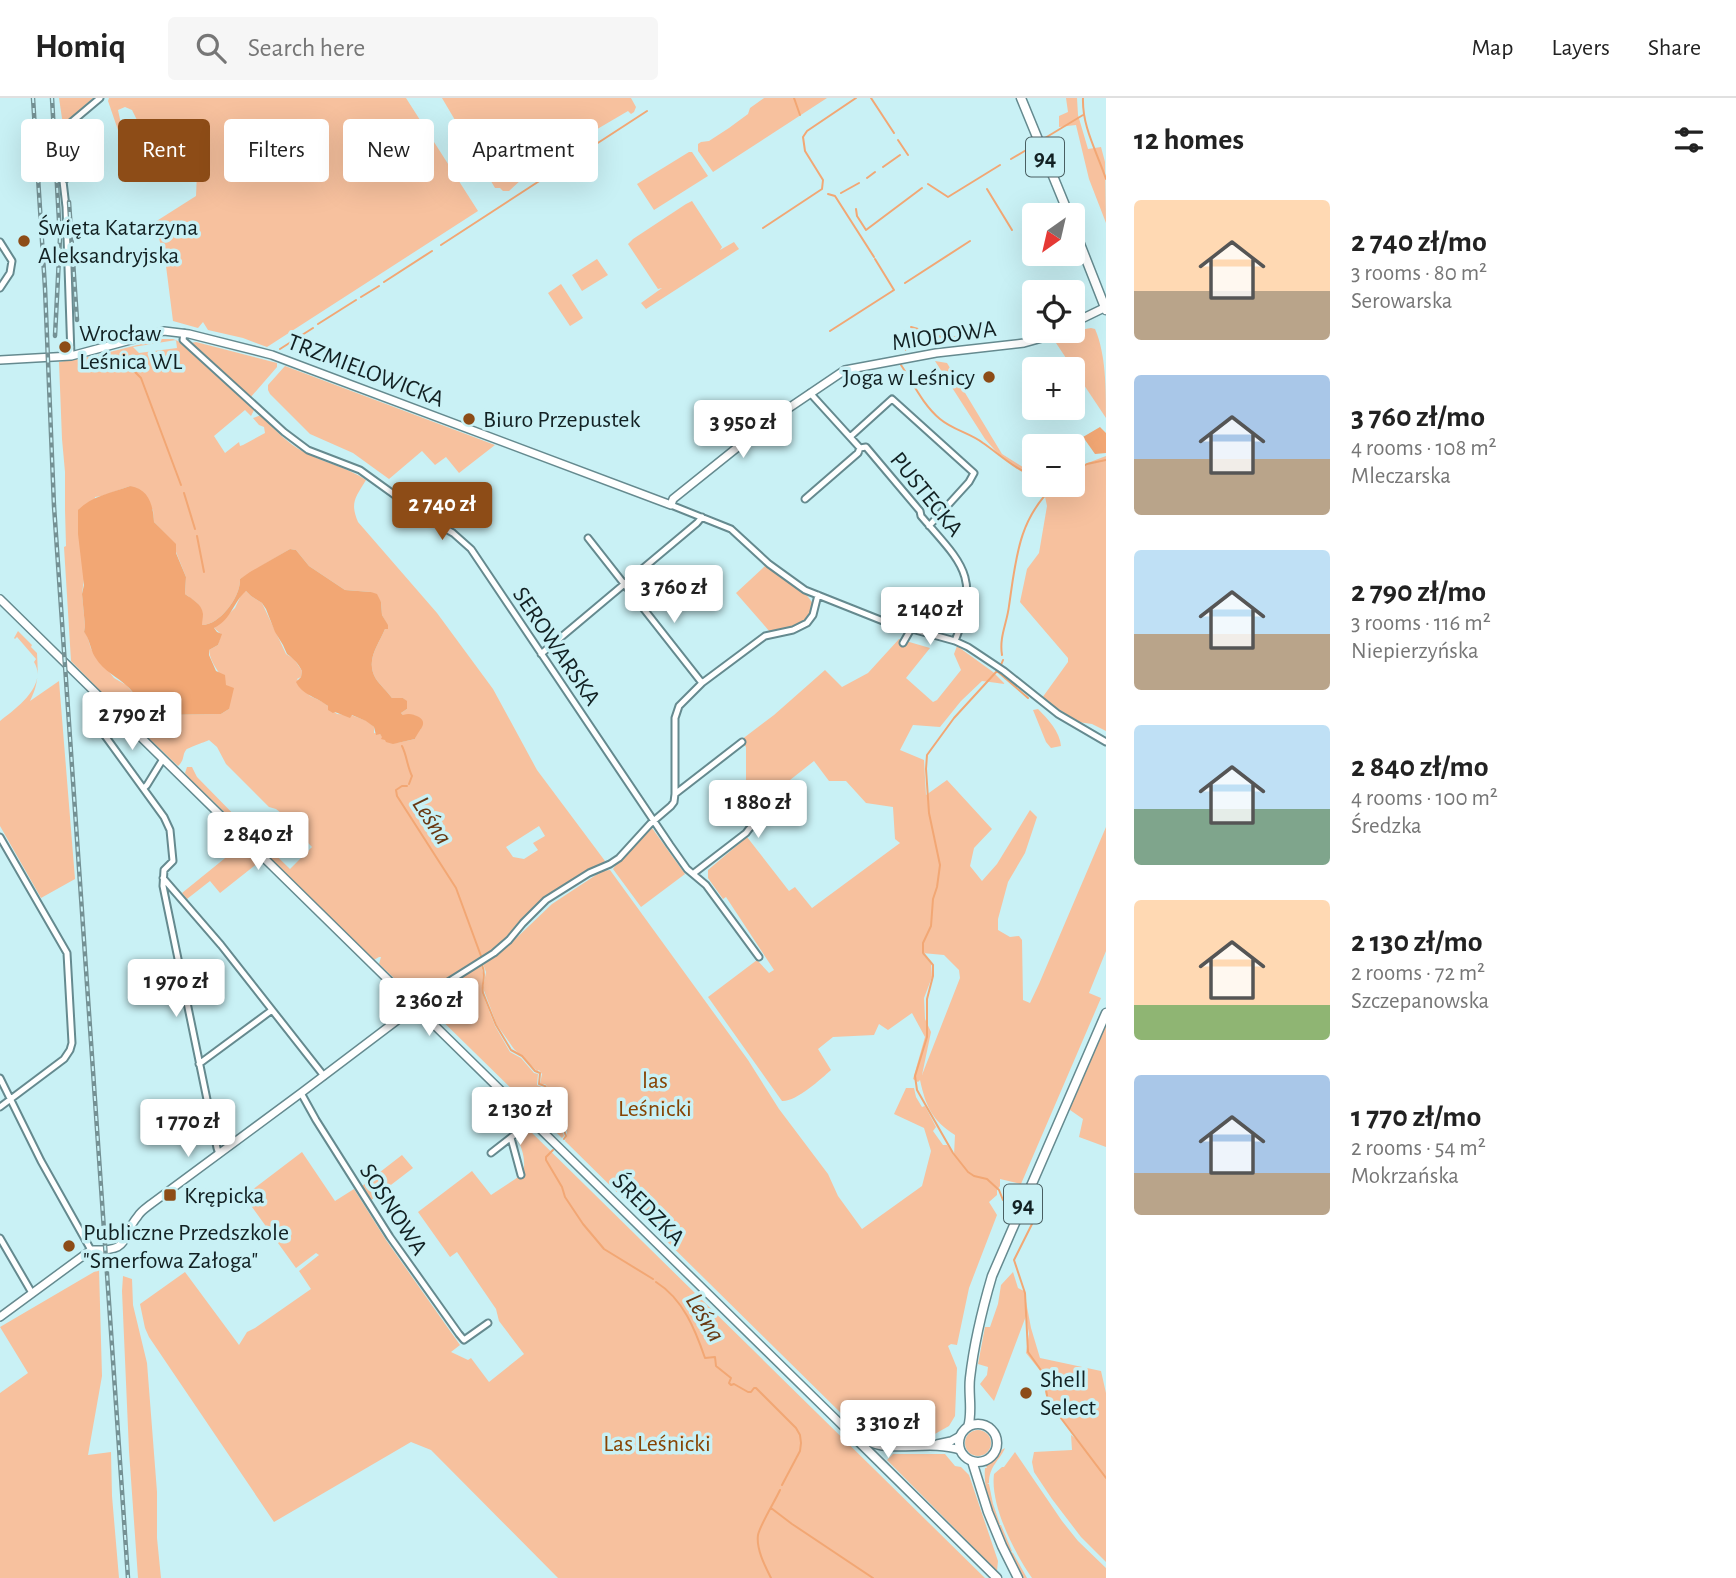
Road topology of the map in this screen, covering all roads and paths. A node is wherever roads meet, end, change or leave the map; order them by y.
1 (100, 98) edge
2 (1021, 98) edge
3 (1064, 203) edge
4 (0, 242) edge
5 (1085, 256) edge
6 (0, 288) edge
7 (1106, 308) edge
8 (1085, 318) edge
9 (184, 333) junction
10 (1027, 343) edge
11 (71, 356) junction
12 (0, 360) edge
13 (810, 393) junction
14 (850, 437) junction
15 (860, 448) junction
16 (806, 499) dead end
17 (671, 505) junction
18 (702, 517) junction
19 (929, 526) junction
20 (588, 538) dead end
21 (625, 584) junction
22 (818, 596) junction
23 (0, 599) edge
24 (911, 629) junction
25 (955, 640) junction
26 (903, 643) dead end
27 (541, 654) junction
28 (702, 682) junction
29 (117, 715) junction
30 (742, 742) dead end
31 (1106, 742) edge
32 (163, 759) junction
33 (795, 787) dead end
34 (144, 788) junction
35 (675, 794) junction
36 (653, 821) junction
37 (0, 837) edge
38 (694, 873) junction
39 (163, 878) junction
40 (759, 957) dead end
41 (415, 1006) junction
42 (272, 1010) junction
43 (1106, 1013) edge
44 (199, 1064) junction
45 (324, 1076) junction
46 (0, 1078) edge
47 (301, 1093) junction
48 (11, 1099) junction
49 (0, 1107) edge
50 (532, 1121) junction
51 (511, 1138) junction
52 (491, 1153) dead end
53 (219, 1154) junction
54 (521, 1175) dead end
55 (0, 1238) edge
56 (92, 1250) junction
57 (32, 1293) junction
58 (0, 1317) edge
59 (488, 1324) dead end
60 (971, 1403) junction
61 (981, 1425) junction
62 (968, 1427) junction
63 (850, 1434) junction
64 (960, 1436) junction
65 (933, 1446) junction
66 (960, 1450) junction
67 (972, 1461) junction
68 (986, 1461) junction
69 (980, 1484) junction
70 (997, 1578) edge
71 (1018, 1578) edge

1 - 11 street
2 - 3 main road, 94
4 - 6 street
5 - 7 main road
7 - 8 street
9 - 11 street, TRZMIELOWICKA
9 - 17 street, TRZMIELOWICKA
9 - 27 street, SEROWARSKA
10 - 13 street, MIODOWA
11 - 12 street, TRZMIELOWICKA
13 - 14 street, PUSTECKA
13 - 17 street, MIODOWA
14 - 15 street, PUSTECKA
14 - 19 street
15 - 16 street
15 - 19 street, PUSTECKA
17 - 18 street, TRZMIELOWICKA
18 - 21 street
18 - 22 street, TRZMIELOWICKA
19 - 25 street, PUSTECKA
20 - 21 street
21 - 27 street
21 - 28 street
22 - 24 street, TRZMIELOWICKA
22 - 28 street
23 - 29 street, ŚREDZKA
24 - 25 street, TRZMIELOWICKA
24 - 26 street
25 - 31 street, TRZMIELOWICKA
27 - 36 street, SEROWARSKA
28 - 35 street
29 - 32 street, ŚREDZKA
29 - 34 street
30 - 35 street
32 - 34 street
32 - 41 street, ŚREDZKA
33 - 38 street
34 - 39 street
35 - 36 street
36 - 38 street, SEROWARSKA
36 - 41 street
37 - 48 street
38 - 40 street, SEROWARSKA
39 - 42 street
39 - 44 street
41 - 45 street
41 - 50 street, ŚREDZKA
42 - 44 street
42 - 45 street
43 - 60 main road, 94
44 - 53 street
45 - 47 street
46 - 48 street
47 - 53 street
47 - 59 street, SOSNOWA
48 - 49 street
48 - 56 street
50 - 51 street
50 - 63 street, ŚREDZKA
51 - 52 street
51 - 54 street
53 - 56 street
55 - 57 street
56 - 57 street
57 - 58 street
60 - 61 main road, 94
60 - 62 main road, 94
61 - 62 main road
61 - 68 main road, 94
62 - 64 main road
63 - 65 street
63 - 70 main road
64 - 65 street
64 - 66 main road
65 - 66 street
66 - 67 main road
67 - 68 main road
67 - 69 main road
68 - 69 main road, 94
69 - 71 main road

